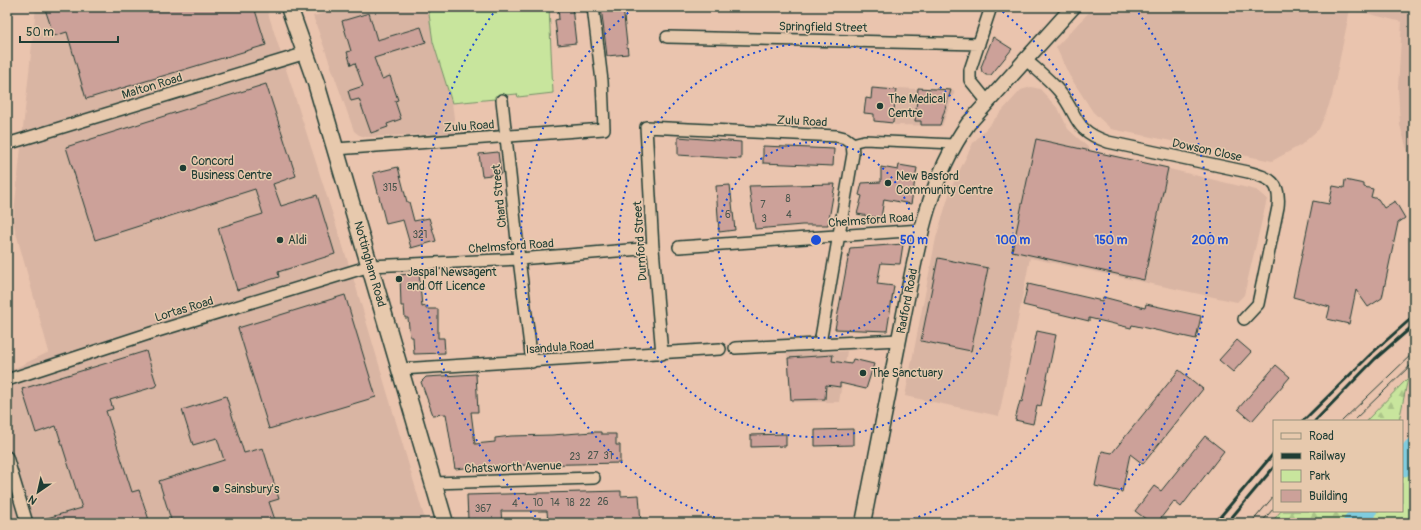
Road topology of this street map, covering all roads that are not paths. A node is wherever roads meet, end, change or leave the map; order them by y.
1 (289, 7) edge
2 (593, 7) edge
3 (991, 7) edge
4 (1073, 7) edge
5 (668, 37) dead end
6 (979, 44) junction
7 (306, 53) junction
8 (1025, 59) junction
9 (502, 100) dead end
10 (987, 101) junction
11 (646, 127) joint
12 (506, 137) junction
13 (852, 143) junction
14 (7, 144) edge
15 (954, 144) junction
16 (336, 149) junction
17 (921, 230) junction
18 (840, 236) junction
19 (679, 247) dead end
20 (653, 248) junction
21 (518, 259) junction
22 (370, 266) junction
23 (1244, 319) dead end
24 (899, 340) junction
25 (820, 343) junction
26 (735, 348) dead end
27 (720, 349) dead end
28 (662, 354) junction
29 (532, 362) junction
30 (401, 369) junction
31 (7, 380) edge
32 (7, 457) edge
33 (594, 478) dead end
34 (433, 483) junction
35 (27, 523) edge
36 (445, 523) edge
37 (863, 523) edge

1 - 7 main road, Nottingham Road
2 - 12 street, Zulu Road
3 - 6 street
4 - 8 street, Radford Road
5 - 6 street, Springfield Street
6 - 10 street
7 - 14 street, Malton Road
7 - 16 main road, Nottingham Road
8 - 10 street, Radford Road
8 - 23 street, Dowson Close
9 - 12 street, Chard Street
10 - 15 street, Radford Road
11 - 13 street, Zulu Road
11 - 20 street, Durnford Street
12 - 16 street, Zulu Road
12 - 21 street, Chard Street
13 - 15 street, Zulu Road
13 - 18 street
15 - 17 street, Radford Road
16 - 22 main road, Nottingham Road
17 - 18 street, Chelmsford Road
17 - 24 street, Radford Road
18 - 19 street, Chelmsford Road
18 - 25 street
20 - 21 street, Chelmsford Road
20 - 28 street, Durnford Street
21 - 22 street, Chelmsford Road
21 - 29 street, Chard Street
22 - 30 main road, Nottingham Road
22 - 31 street, Lortas Road
24 - 25 street
24 - 37 street, Radford Road
25 - 26 street
27 - 28 street, Isandula Road
28 - 29 street, Isandula Road
29 - 30 street, Isandula Road
30 - 34 main road, Nottingham Road
32 - 35 street
33 - 34 street, Chatsworth Avenue
34 - 36 main road, Nottingham Road

